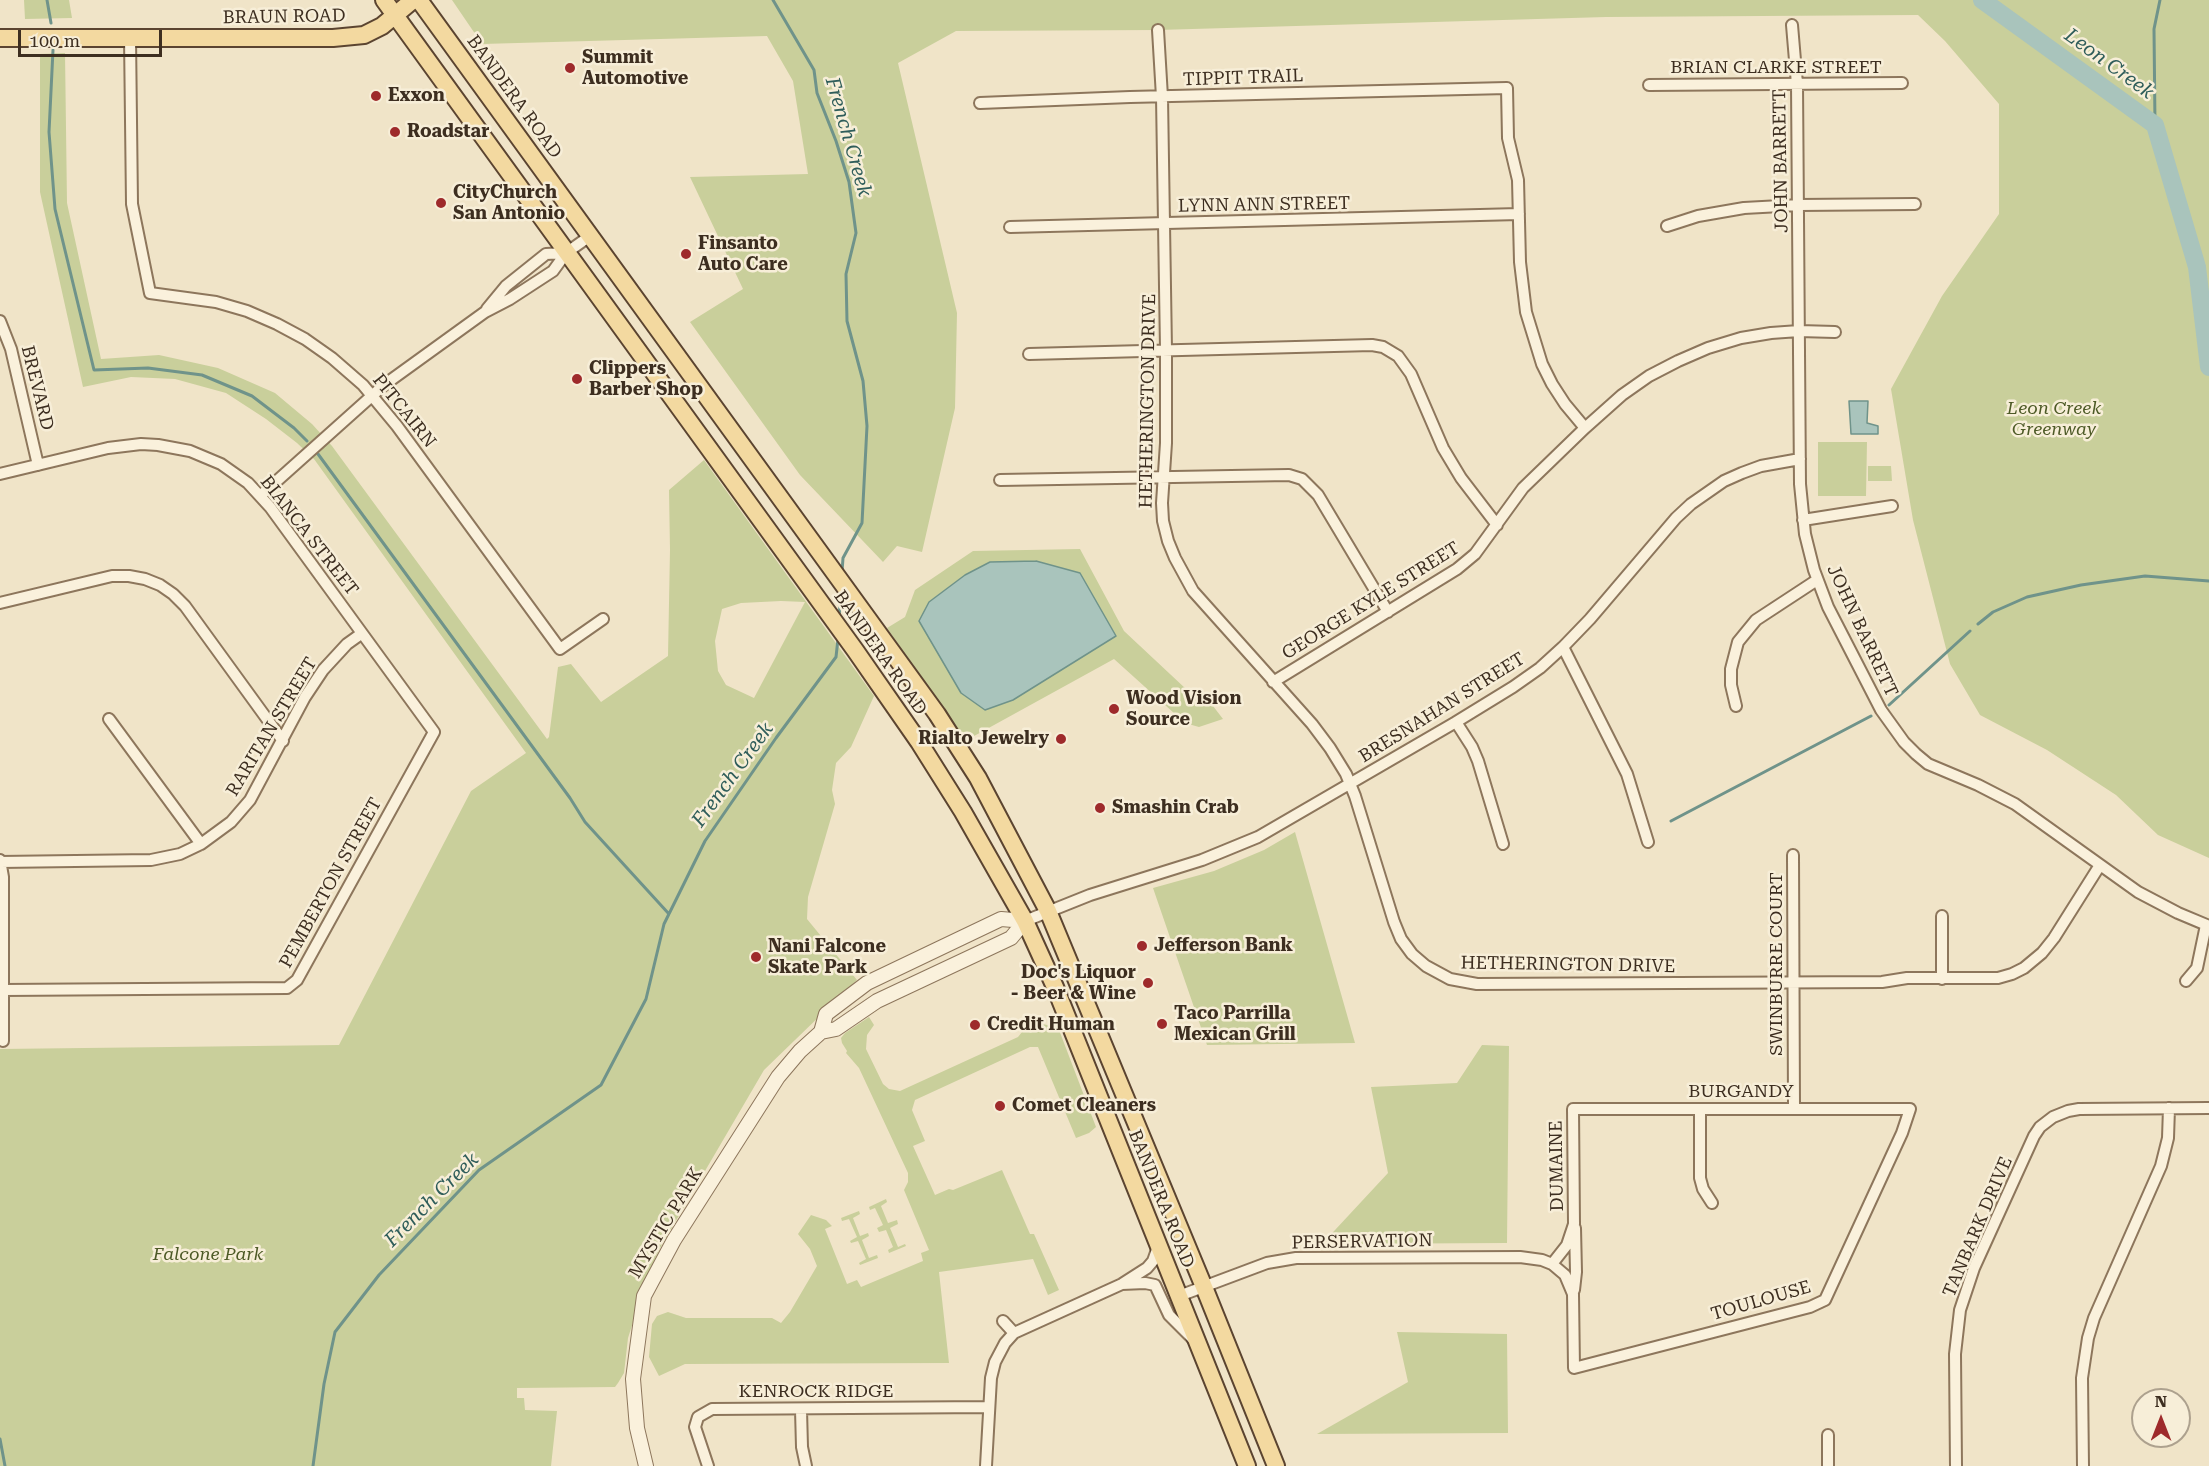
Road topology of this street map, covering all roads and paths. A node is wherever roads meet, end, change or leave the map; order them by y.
1 (384, 0) edge
2 (413, 0) edge
3 (419, 0) edge
4 (395, 15) junction
5 (1792, 25) dead end
6 (1158, 30) dead end
7 (130, 37) junction
8 (0, 38) edge
9 (1902, 83) dead end
10 (1797, 84) junction
11 (1649, 85) dead end
12 (1162, 97) junction
13 (980, 103) dead end
14 (1915, 204) dead end
15 (1799, 205) junction
16 (1519, 214) junction
17 (1164, 224) junction
18 (1667, 226) dead end
19 (1010, 227) dead end
20 (590, 236) junction
21 (566, 253) junction
22 (484, 312) junction
23 (0, 321) edge
24 (1799, 331) junction
25 (1835, 332) dead end
26 (4, 343) edge
27 (1166, 350) junction
28 (1029, 354) dead end
29 (372, 396) junction
30 (1585, 428) junction
31 (1800, 459) junction
32 (38, 465) junction
33 (0, 474) edge
34 (1163, 476) junction
35 (1000, 480) dead end
36 (261, 495) junction
37 (787, 506) junction
38 (1892, 506) dead end
39 (1803, 520) junction
40 (764, 523) junction
41 (1497, 525) junction
42 (1817, 580) junction
43 (0, 603) edge
44 (1388, 612) junction
45 (603, 619) dead end
46 (362, 634) junction
47 (1563, 647) junction
48 (1273, 682) junction
49 (1736, 706) dead end
50 (109, 719) dead end
51 (1456, 722) junction
52 (434, 732) joint
53 (283, 741) junction
54 (1350, 784) junction
55 (1648, 842) dead end
56 (201, 844) junction
57 (1503, 844) dead end
58 (1793, 855) dead end
59 (0, 861) edge
60 (2100, 865) junction
61 (1048, 911) junction
62 (1942, 916) dead end
63 (1025, 921) junction
64 (2208, 925) edge
65 (1942, 979) junction
66 (2186, 981) dead end
67 (1793, 983) junction
68 (3, 990) junction
69 (821, 1032) junction
70 (3, 1041) dead end
71 (1794, 1108) junction
72 (2169, 1108) junction
73 (2209, 1108) edge
74 (1573, 1109) joint
75 (1700, 1109) junction
76 (1910, 1109) joint
77 (1712, 1203) dead end
78 (1574, 1224) junction
79 (1158, 1244) junction
80 (1552, 1264) junction
81 (1122, 1284) junction
82 (1204, 1287) junction
83 (1573, 1294) junction
84 (1179, 1296) junction
85 (1003, 1321) dead end
86 (1014, 1333) junction
87 (1198, 1345) junction
88 (1574, 1368) joint
89 (988, 1407) junction
90 (801, 1410) junction
91 (1828, 1435) dead end
92 (646, 1466) edge
93 (708, 1466) edge
94 (806, 1466) edge
95 (986, 1466) edge
96 (1246, 1466) edge
97 (1276, 1466) edge
98 (1828, 1466) edge
99 (1956, 1466) edge
100 (2083, 1466) edge

1 - 4 main road, BANDERA ROAD
2 - 4 main road, BRAUN ROAD
3 - 20 main road, BANDERA ROAD
4 - 7 main road, BRAUN ROAD
4 - 21 main road, BANDERA ROAD
5 - 10 street, JOHN BARRETT
6 - 12 street, HETHERINGTON DRIVE
7 - 8 main road, BRAUN ROAD
7 - 29 street, PITCAIRN
9 - 10 street, BRIAN CLARKE STREET
10 - 11 street, BRIAN CLARKE STREET
10 - 15 street, JOHN BARRETT
12 - 13 street, TIPPIT TRAIL
12 - 16 street, TIPPIT TRAIL
12 - 17 street, HETHERINGTON DRIVE
14 - 15 street
15 - 18 street
15 - 24 street, JOHN BARRETT
16 - 17 street, LYNN ANN STREET
16 - 30 street
17 - 19 street, LYNN ANN STREET
17 - 27 street, HETHERINGTON DRIVE
20 - 21 street
20 - 37 main road, BANDERA ROAD
21 - 22 street
21 - 22 street
21 - 40 main road, BANDERA ROAD
22 - 29 street
23 - 26 street, BREVARD
24 - 25 street, GEORGE KYLE STREET
24 - 30 street, GEORGE KYLE STREET
24 - 31 street, JOHN BARRETT
26 - 32 street, BREVARD
27 - 28 street
27 - 34 street, HETHERINGTON DRIVE
27 - 41 street
29 - 36 street
29 - 45 street, PITCAIRN
30 - 41 street, GEORGE KYLE STREET
31 - 39 street, JOHN BARRETT
31 - 47 street, BRESNAHAN STREET
32 - 33 street, BIANCA STREET
32 - 36 street, BIANCA STREET
34 - 35 street
34 - 44 street
34 - 48 street, HETHERINGTON DRIVE
36 - 46 street, BIANCA STREET
37 - 40 main road
37 - 61 main road, BANDERA ROAD
38 - 39 street
39 - 42 street, JOHN BARRETT
40 - 63 main road, BANDERA ROAD
41 - 44 street, GEORGE KYLE STREET
42 - 49 street
42 - 60 street, JOHN BARRETT
43 - 53 street
44 - 48 street, GEORGE KYLE STREET
46 - 52 street, BIANCA STREET
46 - 53 street, RARITAN STREET
47 - 51 street, BRESNAHAN STREET
47 - 55 street
48 - 54 street, HETHERINGTON DRIVE
50 - 56 street
51 - 54 street, BRESNAHAN STREET
51 - 57 street
52 - 68 street, PEMBERTON STREET
53 - 56 street, RARITAN STREET
54 - 61 street, BRESNAHAN STREET
54 - 67 street, HETHERINGTON DRIVE
56 - 59 street, RARITAN STREET
58 - 67 street, SWINBURRE COURT
59 - 68 street
60 - 64 street, JOHN BARRETT
60 - 65 street, HETHERINGTON DRIVE
61 - 63 street, BRESNAHAN STREET
61 - 82 main road, BANDERA ROAD
62 - 65 street
63 - 69 street, MYSTIC PARK
63 - 69 street, MYSTIC PARK
63 - 79 main road, BANDERA ROAD
64 - 66 street
65 - 67 street, HETHERINGTON DRIVE
67 - 71 street, SWINBURRE COURT
68 - 70 street
69 - 92 street, MYSTIC PARK
71 - 75 street, BURGANDY
71 - 76 street, BURGANDY
72 - 73 street
72 - 99 street, TANBARK DRIVE
72 - 100 street
74 - 75 street, BURGANDY
74 - 78 street, DUMAINE
75 - 77 street
76 - 88 street, TOULOUSE
78 - 80 street, DUMAINE
78 - 83 street, DUMAINE
79 - 81 street
79 - 84 main road, BANDERA ROAD
80 - 82 street, PERSERVATION
80 - 83 street
81 - 86 street
81 - 87 street
82 - 84 street, PERSERVATION
82 - 97 main road, BANDERA ROAD
83 - 88 street, DUMAINE
84 - 87 main road, BANDERA ROAD
85 - 86 street
86 - 89 street
87 - 96 main road, BANDERA ROAD
89 - 90 street, KENROCK RIDGE
89 - 95 street
90 - 93 street, KENROCK RIDGE
90 - 94 street
91 - 98 street

